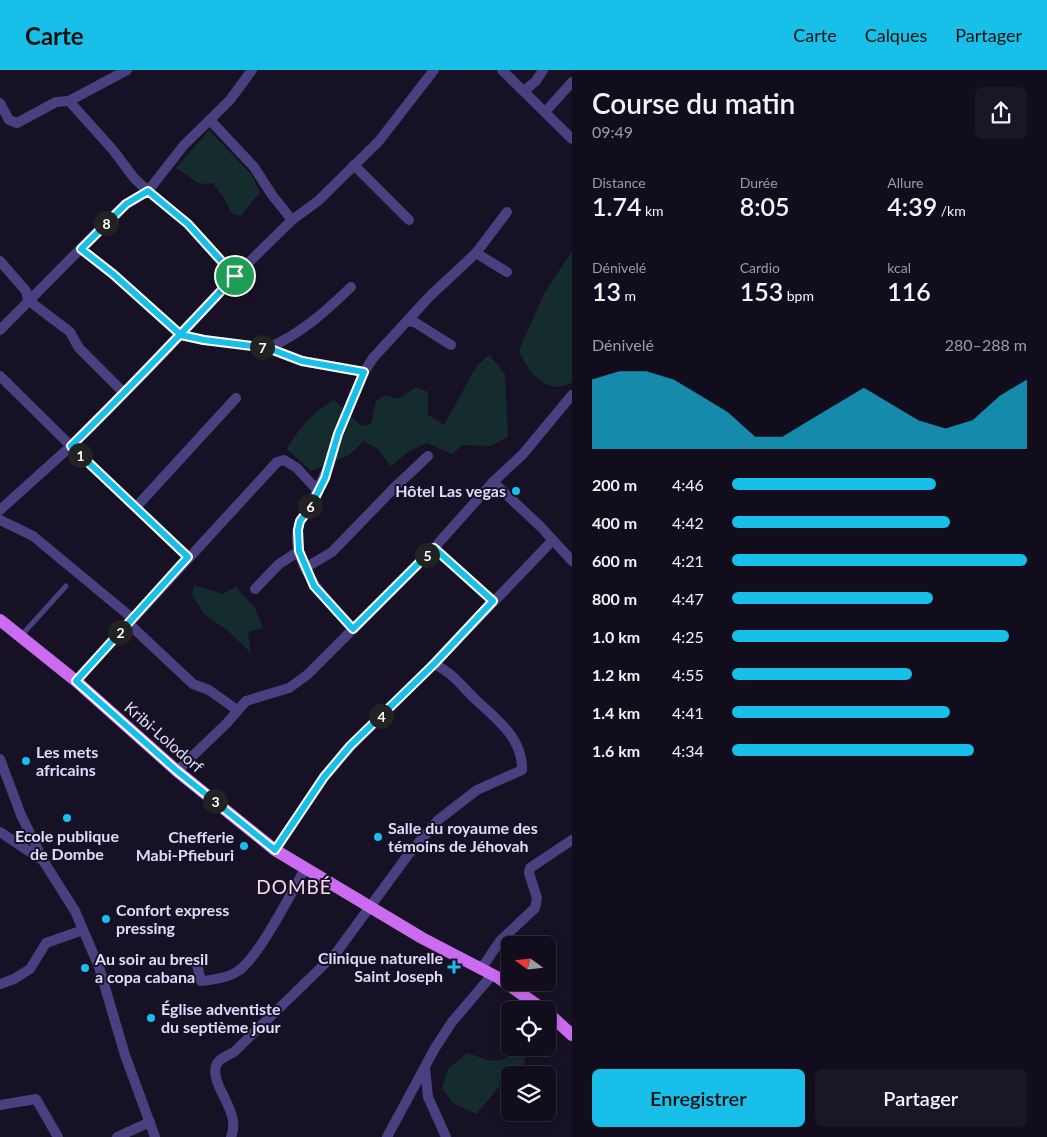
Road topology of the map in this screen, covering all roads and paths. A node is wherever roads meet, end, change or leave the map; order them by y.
1 (127, 70) edge
2 (252, 70) edge
3 (434, 70) edge
4 (502, 70) edge
5 (543, 70) edge
6 (572, 82) edge
7 (524, 91) junction
8 (69, 101) junction
9 (0, 103) edge
10 (545, 112) junction
11 (210, 120) junction
12 (572, 139) edge
13 (354, 165) junction
14 (148, 191) junction
15 (507, 212) dead end
16 (292, 220) junction
17 (408, 220) dead end
18 (81, 249) junction
19 (476, 253) junction
20 (0, 262) edge
21 (507, 272) dead end
22 (235, 276) junction
23 (351, 287) dead end
24 (28, 300) junction
25 (408, 321) junction
26 (0, 330) edge
27 (181, 335) junction
28 (451, 345) dead end
29 (268, 348) junction
30 (364, 372) junction
31 (0, 376) edge
32 (124, 393) junction
33 (572, 395) edge
34 (236, 398) dead end
35 (71, 446) junction
36 (428, 456) dead end
37 (494, 482) junction
38 (317, 490) junction
39 (137, 506) junction
40 (0, 510) edge
41 (0, 520) edge
42 (552, 542) junction
43 (434, 548) junction
44 (299, 551) junction
45 (188, 557) junction
46 (572, 560) edge
47 (305, 568) junction
48 (66, 586) dead end
49 (255, 589) dead end
50 (493, 601) junction
51 (0, 620) edge
52 (130, 621) junction
53 (353, 629) junction
54 (20, 637) junction
55 (434, 664) junction
56 (76, 681) junction
57 (237, 710) junction
58 (0, 759) edge
59 (177, 771) junction
60 (0, 832) edge
61 (572, 840) edge
62 (275, 850) junction
63 (44, 862) junction
64 (305, 869) junction
65 (370, 908) junction
66 (83, 930) junction
67 (197, 965) dead end
68 (486, 972) junction
69 (0, 984) edge
70 (530, 1001) edge
71 (556, 1020) edge
72 (572, 1035) edge
73 (424, 1067) junction
74 (0, 1105) edge
75 (150, 1122) junction
76 (58, 1137) edge
77 (117, 1137) edge
78 (156, 1137) edge
79 (232, 1137) edge
80 (387, 1137) edge
81 (446, 1137) edge

1 - 8 street
2 - 11 street
3 - 13 street
4 - 7 street
5 - 7 street
6 - 10 street
7 - 10 street
8 - 9 street
8 - 14 street
10 - 12 street
11 - 14 street
11 - 16 street
13 - 16 street
13 - 17 street
14 - 18 street
14 - 22 street
15 - 19 street
16 - 22 street
18 - 24 street
18 - 27 street
19 - 21 street
19 - 25 street
20 - 24 street
22 - 27 street
23 - 29 street
24 - 26 street
24 - 32 street
25 - 28 street
25 - 30 street
27 - 29 street
27 - 32 street
29 - 30 street
30 - 38 street
31 - 35 street
32 - 35 street
33 - 37 street
34 - 39 street
35 - 39 street
35 - 40 street
36 - 47 street
37 - 42 street
37 - 43 street
38 - 44 street
38 - 45 street
39 - 45 street
41 - 52 street
42 - 46 street
42 - 50 street
43 - 50 street
43 - 53 street
44 - 47 street
44 - 49 street
45 - 52 street
47 - 53 street
48 - 54 lane
50 - 55 street
51 - 54 main road, Kribi-Lolodorf
52 - 56 street
52 - 57 street
53 - 57 street
54 - 56 main road, Kribi-Lolodorf
55 - 62 street
55 - 65 street
56 - 59 main road, Kribi-Lolodorf
57 - 59 street
58 - 63 street
59 - 62 main road, Kribi-Lolodorf
60 - 63 street
61 - 68 street
62 - 64 main road, Kribi-Lolodorf
63 - 66 street
64 - 65 main road, Kribi-Lolodorf
64 - 67 street
65 - 68 main road, Kribi-Lolodorf
65 - 79 street
66 - 69 street
66 - 75 street
68 - 70 main road, Kribi-Lolodorf
68 - 73 street
71 - 72 main road
73 - 80 street
73 - 81 street
74 - 76 street
75 - 77 street
75 - 78 street

